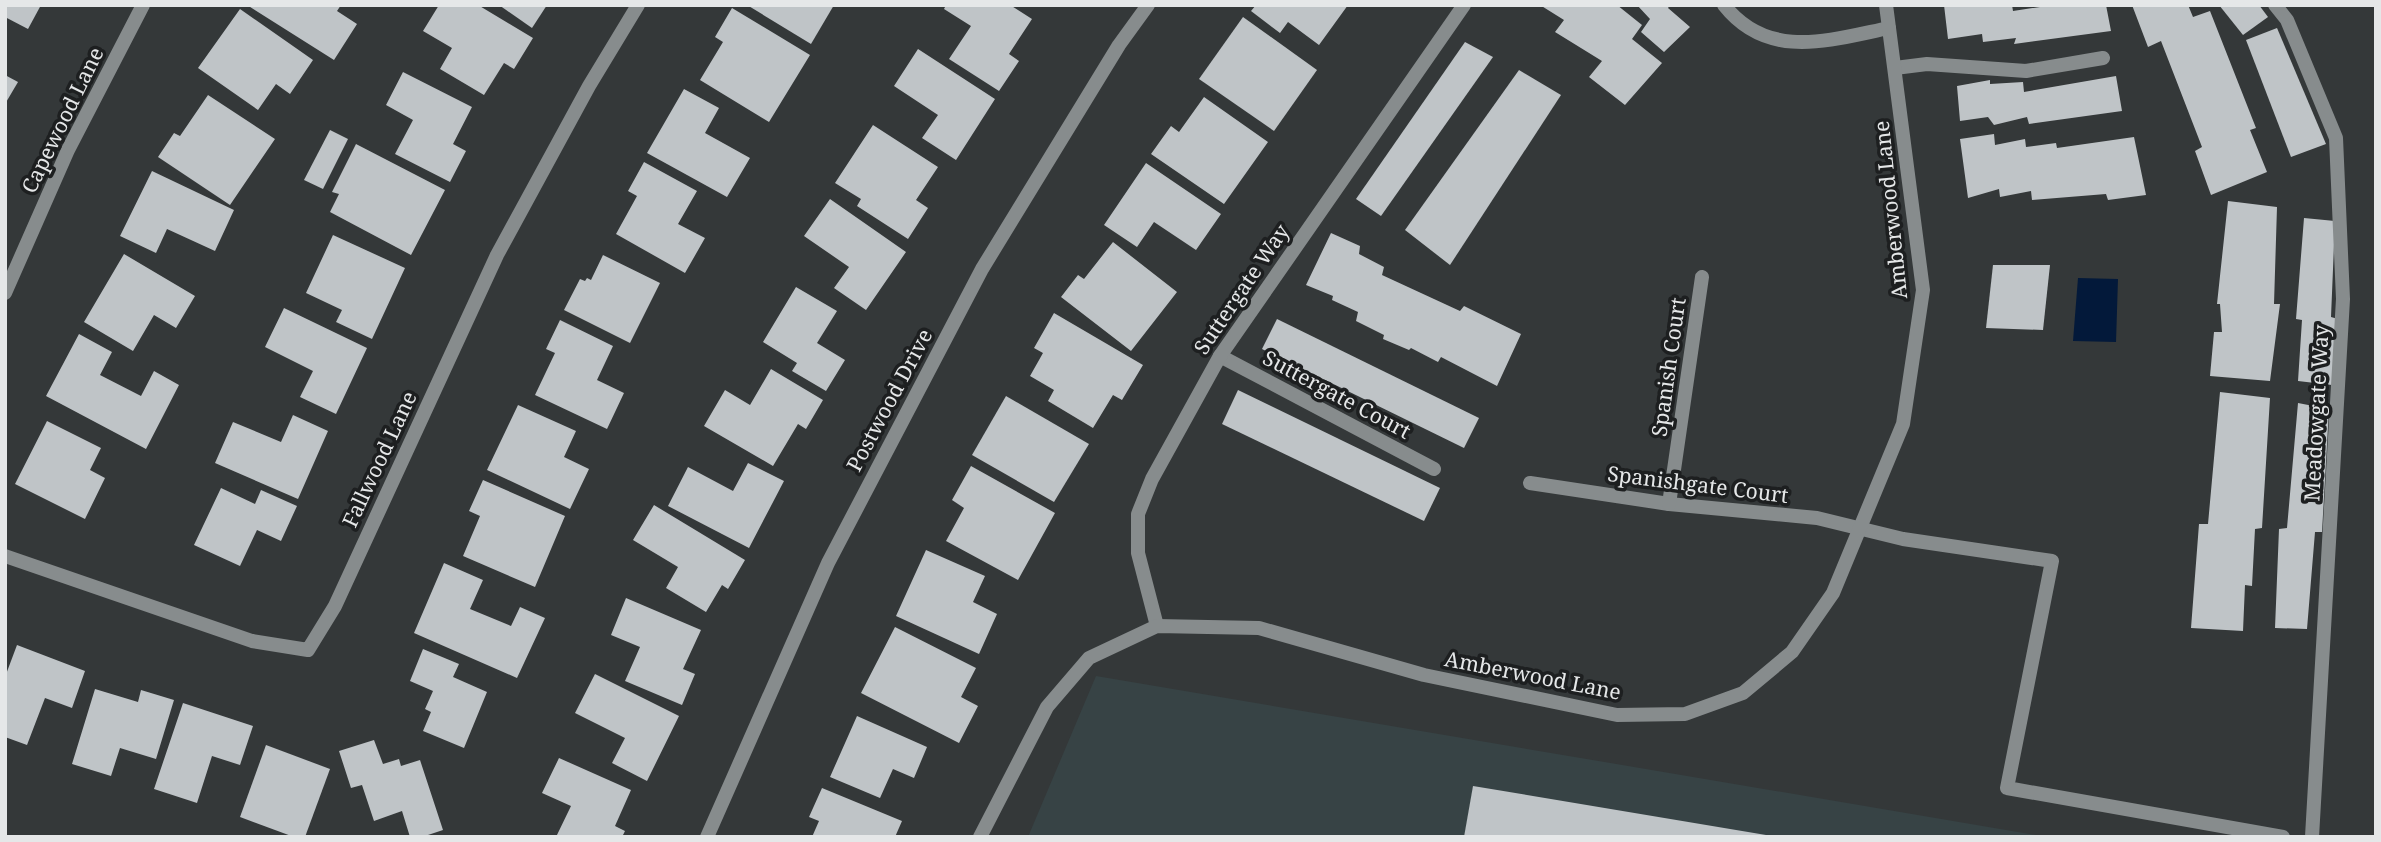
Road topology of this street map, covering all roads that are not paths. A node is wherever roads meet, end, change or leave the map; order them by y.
1 (143, 5) edge
2 (638, 5) edge
3 (1148, 5) edge
4 (1464, 5) edge
5 (1724, 5) edge
6 (1886, 5) edge
7 (2275, 5) edge
8 (1889, 28) junction
9 (2103, 58) dead end
10 (1895, 68) junction
11 (1702, 277) dead end
12 (5, 293) edge
13 (1220, 356) junction
14 (1434, 469) dead end
15 (1530, 483) dead end
16 (1670, 504) junction
17 (1860, 529) junction
18 (5, 556) edge
19 (1157, 626) junction
20 (708, 837) edge
21 (980, 837) edge
22 (2283, 837) edge
23 (2312, 837) edge

1 - 12 street, Capewood Lane
2 - 18 street, Fallwood Lane
3 - 20 street, Postwood Drive
4 - 13 street, Suttergate Way
5 - 8 street
6 - 8 street, Amberwood Lane
7 - 23 street, Meadowgate Way
8 - 10 street, Amberwood Lane
9 - 10 street
10 - 17 street, Amberwood Lane
11 - 16 street, Spanish Court
13 - 14 street, Suttergate Court
13 - 19 street, Suttergate Way
15 - 16 street, Spanishgate Court
16 - 17 street, Spanishgate Court
17 - 19 street, Amberwood Lane
17 - 22 street
19 - 21 street, Amberwood Lane

